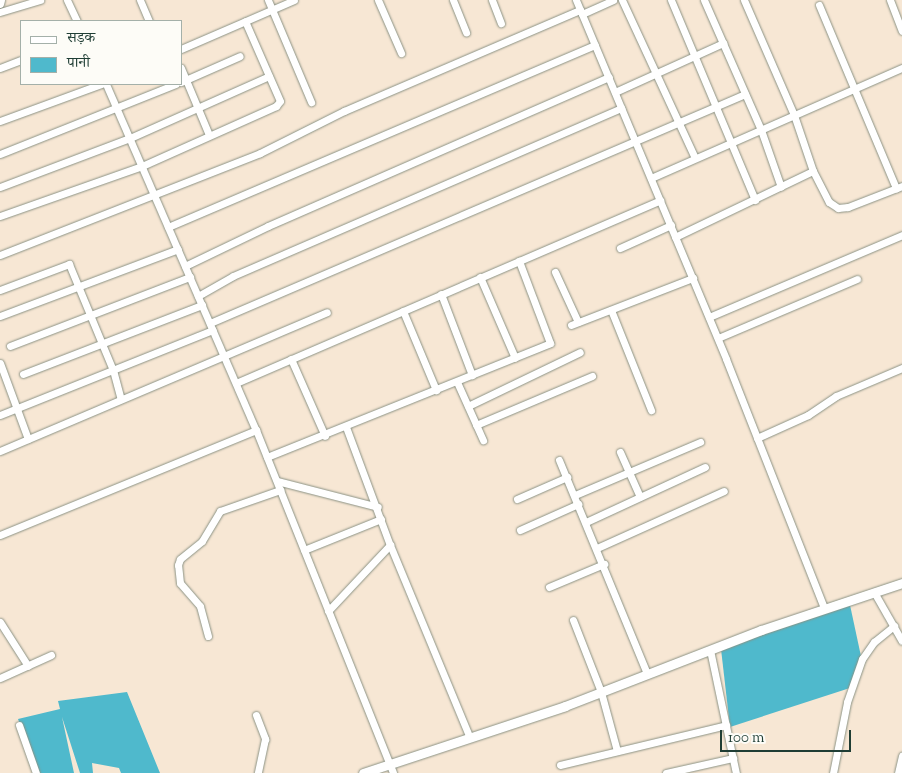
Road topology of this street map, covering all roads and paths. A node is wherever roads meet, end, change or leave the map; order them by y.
1 (1, 0) edge
2 (40, 0) edge
3 (67, 0) edge
4 (141, 0) edge
5 (268, 0) edge
6 (294, 0) edge
7 (378, 0) edge
8 (453, 0) edge
9 (492, 0) edge
10 (576, 0) edge
11 (613, 0) edge
12 (622, 0) edge
13 (671, 0) edge
14 (704, 0) edge
15 (744, 0) edge
16 (890, 0) edge
17 (0, 4) edge
18 (819, 5) dead end
19 (272, 10) junction
20 (0, 12) edge
21 (581, 12) junction
22 (77, 20) edge
23 (149, 20) edge
24 (245, 21) junction
25 (501, 23) dead end
26 (902, 30) edge
27 (466, 33) dead end
28 (723, 43) junction
29 (595, 45) junction
30 (182, 49) edge
31 (401, 53) dead end
32 (240, 56) dead end
33 (695, 56) junction
34 (20, 60) edge
35 (0, 68) edge
36 (902, 68) edge
37 (657, 73) junction
38 (269, 76) junction
39 (608, 77) junction
40 (184, 81) edge
41 (98, 85) edge
42 (106, 85) edge
43 (174, 85) edge
44 (854, 89) junction
45 (614, 92) junction
46 (746, 94) junction
47 (311, 102) dead end
48 (717, 107) junction
49 (117, 108) junction
50 (197, 108) junction
51 (621, 108) junction
52 (794, 115) junction
53 (0, 121) edge
54 (679, 124) junction
55 (761, 130) junction
56 (209, 135) junction
57 (130, 138) junction
58 (733, 142) junction
59 (636, 143) junction
60 (0, 154) edge
61 (695, 158) junction
62 (142, 166) junction
63 (813, 172) junction
64 (651, 178) junction
65 (0, 187) edge
66 (781, 187) junction
67 (899, 187) edge
68 (153, 194) junction
69 (660, 200) junction
70 (755, 200) junction
71 (0, 216) edge
72 (671, 226) junction
73 (168, 228) junction
74 (902, 235) edge
75 (676, 237) junction
76 (620, 248) dead end
77 (178, 249) junction
78 (0, 255) edge
79 (519, 261) junction
80 (185, 266) junction
81 (555, 272) dead end
82 (190, 277) junction
83 (480, 277) junction
84 (693, 278) junction
85 (857, 279) dead end
86 (77, 285) junction
87 (0, 290) edge
88 (441, 294) junction
89 (198, 296) junction
90 (202, 305) junction
91 (611, 310) junction
92 (403, 311) junction
93 (327, 312) dead end
94 (89, 314) junction
95 (0, 316) edge
96 (709, 317) junction
97 (212, 327) junction
98 (718, 338) junction
99 (102, 344) junction
100 (10, 346) dead end
101 (580, 352) dead end
102 (224, 356) junction
103 (515, 358) junction
104 (291, 359) junction
105 (0, 363) edge
106 (113, 370) junction
107 (901, 370) edge
108 (23, 374) dead end
109 (472, 375) junction
110 (592, 376) dead end
111 (4, 382) edge
112 (457, 382) junction
113 (236, 383) junction
114 (436, 390) junction
115 (121, 399) junction
116 (468, 406) junction
117 (17, 408) junction
118 (651, 410) dead end
119 (0, 415) edge
120 (476, 425) junction
121 (346, 427) junction
122 (256, 430) junction
123 (325, 436) junction
124 (757, 438) junction
125 (28, 439) junction
126 (483, 440) dead end
127 (700, 442) dead end
128 (0, 451) edge
129 (620, 452) dead end
130 (267, 457) junction
131 (559, 460) dead end
132 (705, 467) dead end
133 (629, 472) junction
134 (567, 477) junction
135 (277, 481) junction
136 (280, 490) junction
137 (724, 491) dead end
138 (575, 495) junction
139 (640, 497) junction
140 (517, 498) dead end
141 (578, 504) junction
142 (378, 507) junction
143 (382, 519) junction
144 (586, 522) junction
145 (520, 530) dead end
146 (0, 535) edge
147 (390, 545) junction
148 (598, 548) junction
149 (304, 550) junction
150 (604, 564) junction
151 (902, 583) edge
152 (549, 587) dead end
153 (874, 592) junction
154 (824, 608) junction
155 (328, 611) junction
156 (573, 620) dead end
157 (0, 622) edge
158 (894, 626) junction
159 (208, 636) dead end
160 (902, 641) edge
161 (710, 650) junction
162 (51, 656) dead end
163 (28, 666) junction
164 (647, 674) junction
165 (0, 678) edge
166 (601, 692) junction
167 (256, 715) dead end
168 (19, 725) dead end
169 (726, 725) junction
170 (469, 736) junction
171 (617, 751) junction
172 (902, 755) edge
173 (733, 758) junction
174 (560, 765) dead end
175 (391, 769) edge
176 (36, 773) edge
177 (258, 773) edge
178 (363, 773) edge
179 (666, 773) edge
180 (736, 773) edge
181 (833, 773) edge
182 (898, 773) edge

1 - 17 street
2 - 20 street
3 - 22 street
4 - 23 street
5 - 19 street
6 - 19 street
7 - 31 street
8 - 27 street
9 - 25 street
10 - 21 street
11 - 21 street
12 - 37 street
13 - 33 street
14 - 28 street
15 - 52 street
16 - 26 street
18 - 44 street
19 - 24 street
19 - 47 street
21 - 29 street
21 - 68 street
24 - 30 street
24 - 38 street
28 - 33 street
28 - 46 street
29 - 39 street
29 - 73 street
32 - 40 street
33 - 37 street
33 - 48 street
34 - 35 street
36 - 44 street
37 - 45 street
37 - 54 street
38 - 50 street
38 - 56 street
39 - 45 street
39 - 80 street
40 - 50 street
41 - 53 street
42 - 49 street
43 - 49 street
44 - 52 street
44 - 67 street
45 - 51 street
46 - 48 street
46 - 55 street
48 - 54 street
48 - 58 street
49 - 57 street
49 - 60 street
50 - 56 street
50 - 57 street
51 - 59 street
51 - 89 street
52 - 55 street
52 - 63 street
54 - 59 street
54 - 61 street
55 - 58 street
55 - 66 street
56 - 62 street
57 - 62 street
57 - 65 street
58 - 61 street
58 - 70 street
59 - 64 street
59 - 97 street
61 - 64 street
62 - 68 street
62 - 71 street
63 - 66 street
63 - 67 street
64 - 69 street
66 - 70 street
68 - 73 street
68 - 78 street
69 - 72 street
69 - 79 street
70 - 75 street
72 - 75 street
72 - 76 street
73 - 77 street
74 - 96 street
75 - 84 street
77 - 80 street
77 - 86 street
79 - 83 street
79 - 103 street
80 - 82 street
81 - 91 street
82 - 89 street
82 - 94 street
83 - 88 street
83 - 103 street
84 - 91 street
84 - 96 street
85 - 98 street
86 - 87 street
86 - 94 street
86 - 95 street
88 - 92 street
88 - 109 street
89 - 90 street
90 - 97 street
90 - 99 street
91 - 118 street
92 - 104 street
92 - 114 street
93 - 102 street
94 - 99 street
94 - 100 street
96 - 98 street
97 - 102 street
97 - 106 street
98 - 124 street
99 - 106 street
99 - 108 street
101 - 116 street
102 - 113 street
102 - 115 street
103 - 109 street
104 - 113 street
104 - 123 street
105 - 111 street
106 - 115 street
106 - 117 street
107 - 124 street
109 - 112 street
110 - 120 street
111 - 117 street
112 - 114 street
112 - 116 street
113 - 122 street
114 - 121 street
115 - 125 street
116 - 120 street
117 - 119 street
117 - 125 street
120 - 126 street
121 - 123 street
121 - 142 street
122 - 130 street
122 - 146 street
123 - 130 street
124 - 154 street
125 - 128 street
127 - 133 street
129 - 133 street
130 - 135 street
131 - 134 street
132 - 139 street
133 - 138 street
133 - 139 street
134 - 138 street
134 - 140 street
135 - 136 street
135 - 142 street
136 - 149 street
136 - 159 street
137 - 148 street
138 - 141 street
139 - 144 street
141 - 144 street
141 - 145 street
142 - 143 street
143 - 147 street
143 - 149 street
144 - 148 street
147 - 155 street
147 - 170 street
148 - 150 street
149 - 155 street
150 - 152 street
150 - 164 street
151 - 153 street
153 - 154 street
153 - 158 street
154 - 161 street
155 - 175 street
156 - 166 street
157 - 163 street
158 - 160 street
158 - 181 street
161 - 164 street
161 - 169 street
162 - 163 street
163 - 165 street
164 - 166 street
166 - 170 street
166 - 171 street
167 - 177 street
168 - 176 street
169 - 171 street
169 - 173 street
170 - 175 street
171 - 174 street
172 - 182 street
173 - 179 street
173 - 180 street
175 - 178 street

